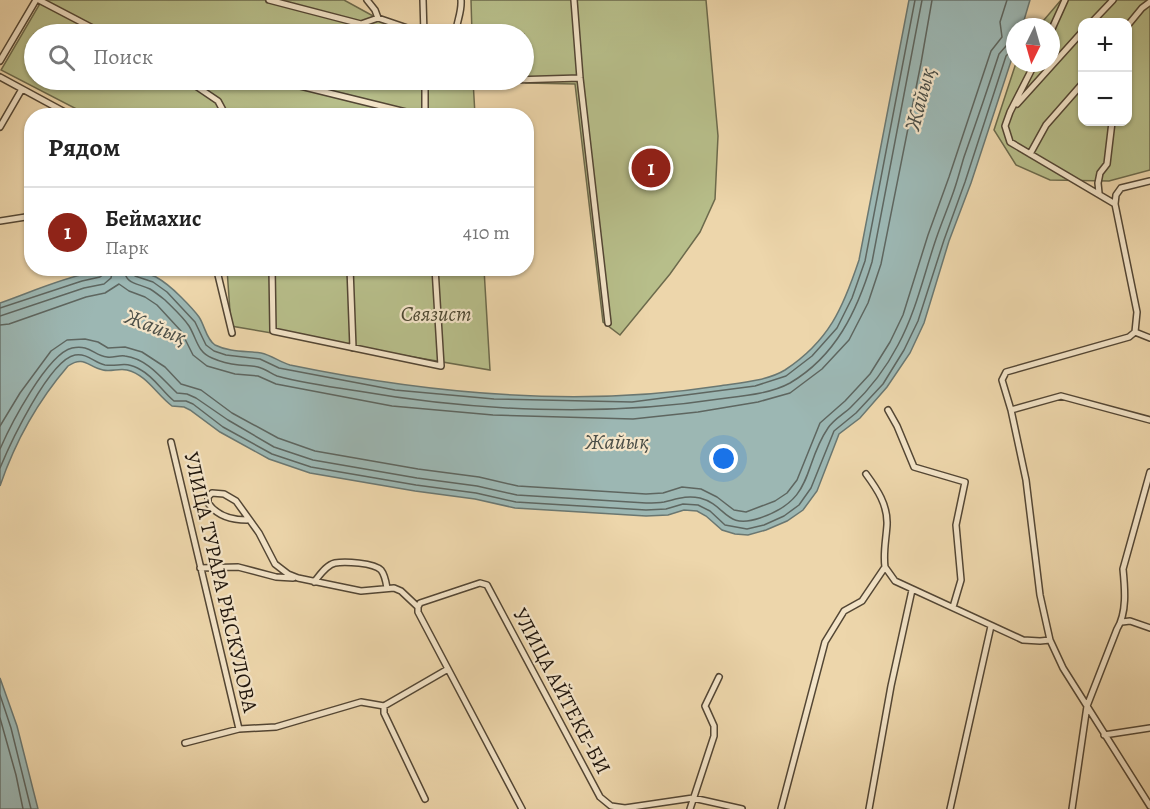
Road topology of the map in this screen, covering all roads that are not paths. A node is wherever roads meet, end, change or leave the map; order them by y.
1 (37, 0) edge
2 (269, 0) edge
3 (367, 0) edge
4 (423, 0) edge
5 (462, 0) edge
6 (574, 0) edge
7 (1065, 0) edge
8 (1113, 0) edge
9 (1150, 3) edge
10 (378, 18) junction
11 (1057, 18) edge
12 (1096, 18) edge
13 (1132, 20) edge
14 (84, 24) edge
15 (395, 24) edge
16 (424, 24) edge
17 (456, 24) edge
18 (1078, 37) edge
19 (0, 61) edge
20 (1030, 72) edge
21 (0, 77) edge
22 (580, 78) junction
23 (534, 79) edge
24 (22, 88) joint
25 (1078, 89) edge
26 (26, 90) edge
27 (201, 90) edge
28 (317, 90) edge
29 (425, 90) edge
30 (58, 108) edge
31 (222, 108) edge
32 (391, 108) edge
33 (424, 108) edge
34 (1010, 112) junction
35 (1112, 126) edge
36 (0, 127) edge
37 (1030, 154) junction
38 (1150, 181) edge
39 (1099, 193) junction
40 (1115, 204) junction
41 (24, 217) edge
42 (0, 220) edge
43 (218, 276) edge
44 (272, 276) edge
45 (350, 276) edge
46 (435, 276) edge
47 (608, 323) dead end
48 (1134, 332) junction
49 (232, 333) dead end
50 (1150, 338) edge
51 (352, 348) junction
52 (888, 410) dead end
53 (1011, 410) junction
54 (1150, 420) edge
55 (171, 442) dead end
56 (1150, 472) edge
57 (866, 474) dead end
58 (247, 520) junction
59 (885, 567) junction
60 (200, 568) junction
61 (298, 578) junction
62 (314, 582) junction
63 (387, 588) junction
64 (912, 590) junction
65 (953, 607) junction
66 (418, 609) junction
67 (1122, 622) junction
68 (991, 626) junction
69 (1150, 628) edge
70 (1050, 640) junction
71 (448, 669) junction
72 (718, 677) dead end
73 (384, 706) junction
74 (1087, 706) junction
75 (1150, 728) edge
76 (239, 729) junction
77 (1104, 735) junction
78 (185, 743) dead end
79 (693, 798) junction
80 (425, 799) dead end
81 (1150, 806) edge
82 (522, 809) edge
83 (690, 809) edge
84 (742, 809) edge
85 (781, 809) edge
86 (870, 809) edge
87 (950, 809) edge
88 (1072, 809) edge

1 - 14 street
1 - 19 street
2 - 10 street
3 - 10 street
4 - 16 street
5 - 17 street
6 - 22 street
7 - 11 street
8 - 12 street
9 - 13 street
10 - 15 street
18 - 34 street
20 - 34 street
21 - 24 street
22 - 23 street
22 - 47 street
24 - 36 street
25 - 37 street
26 - 30 street
27 - 31 street
28 - 32 street
29 - 33 street
34 - 37 street
35 - 39 street
37 - 39 street
38 - 40 street
39 - 40 street
40 - 48 street
41 - 42 street
43 - 49 street
44 - 51 street
45 - 51 street
46 - 51 street
48 - 50 street
48 - 53 street
52 - 65 street
53 - 54 street
53 - 70 street
55 - 60 street, УЛИЦА ТУРАРА РЫСКУЛОВА
56 - 67 street
57 - 59 street
58 - 58 street
58 - 61 street
59 - 64 street
59 - 85 street
60 - 61 street
60 - 76 street, УЛИЦА ТУРАРА РЫСКУЛОВА
61 - 62 street
62 - 63 street
62 - 63 street
63 - 66 street
64 - 65 street
64 - 86 street
65 - 68 street
66 - 71 street
66 - 79 street, УЛИЦА АЙТЕКЕ-БИ
67 - 69 street
67 - 74 street
68 - 70 street
68 - 87 street
70 - 74 street
71 - 73 street
71 - 82 street
72 - 79 street
73 - 76 street
73 - 80 street
74 - 77 street
74 - 88 street
75 - 77 street
76 - 78 street
77 - 81 street
79 - 83 street
79 - 84 street

